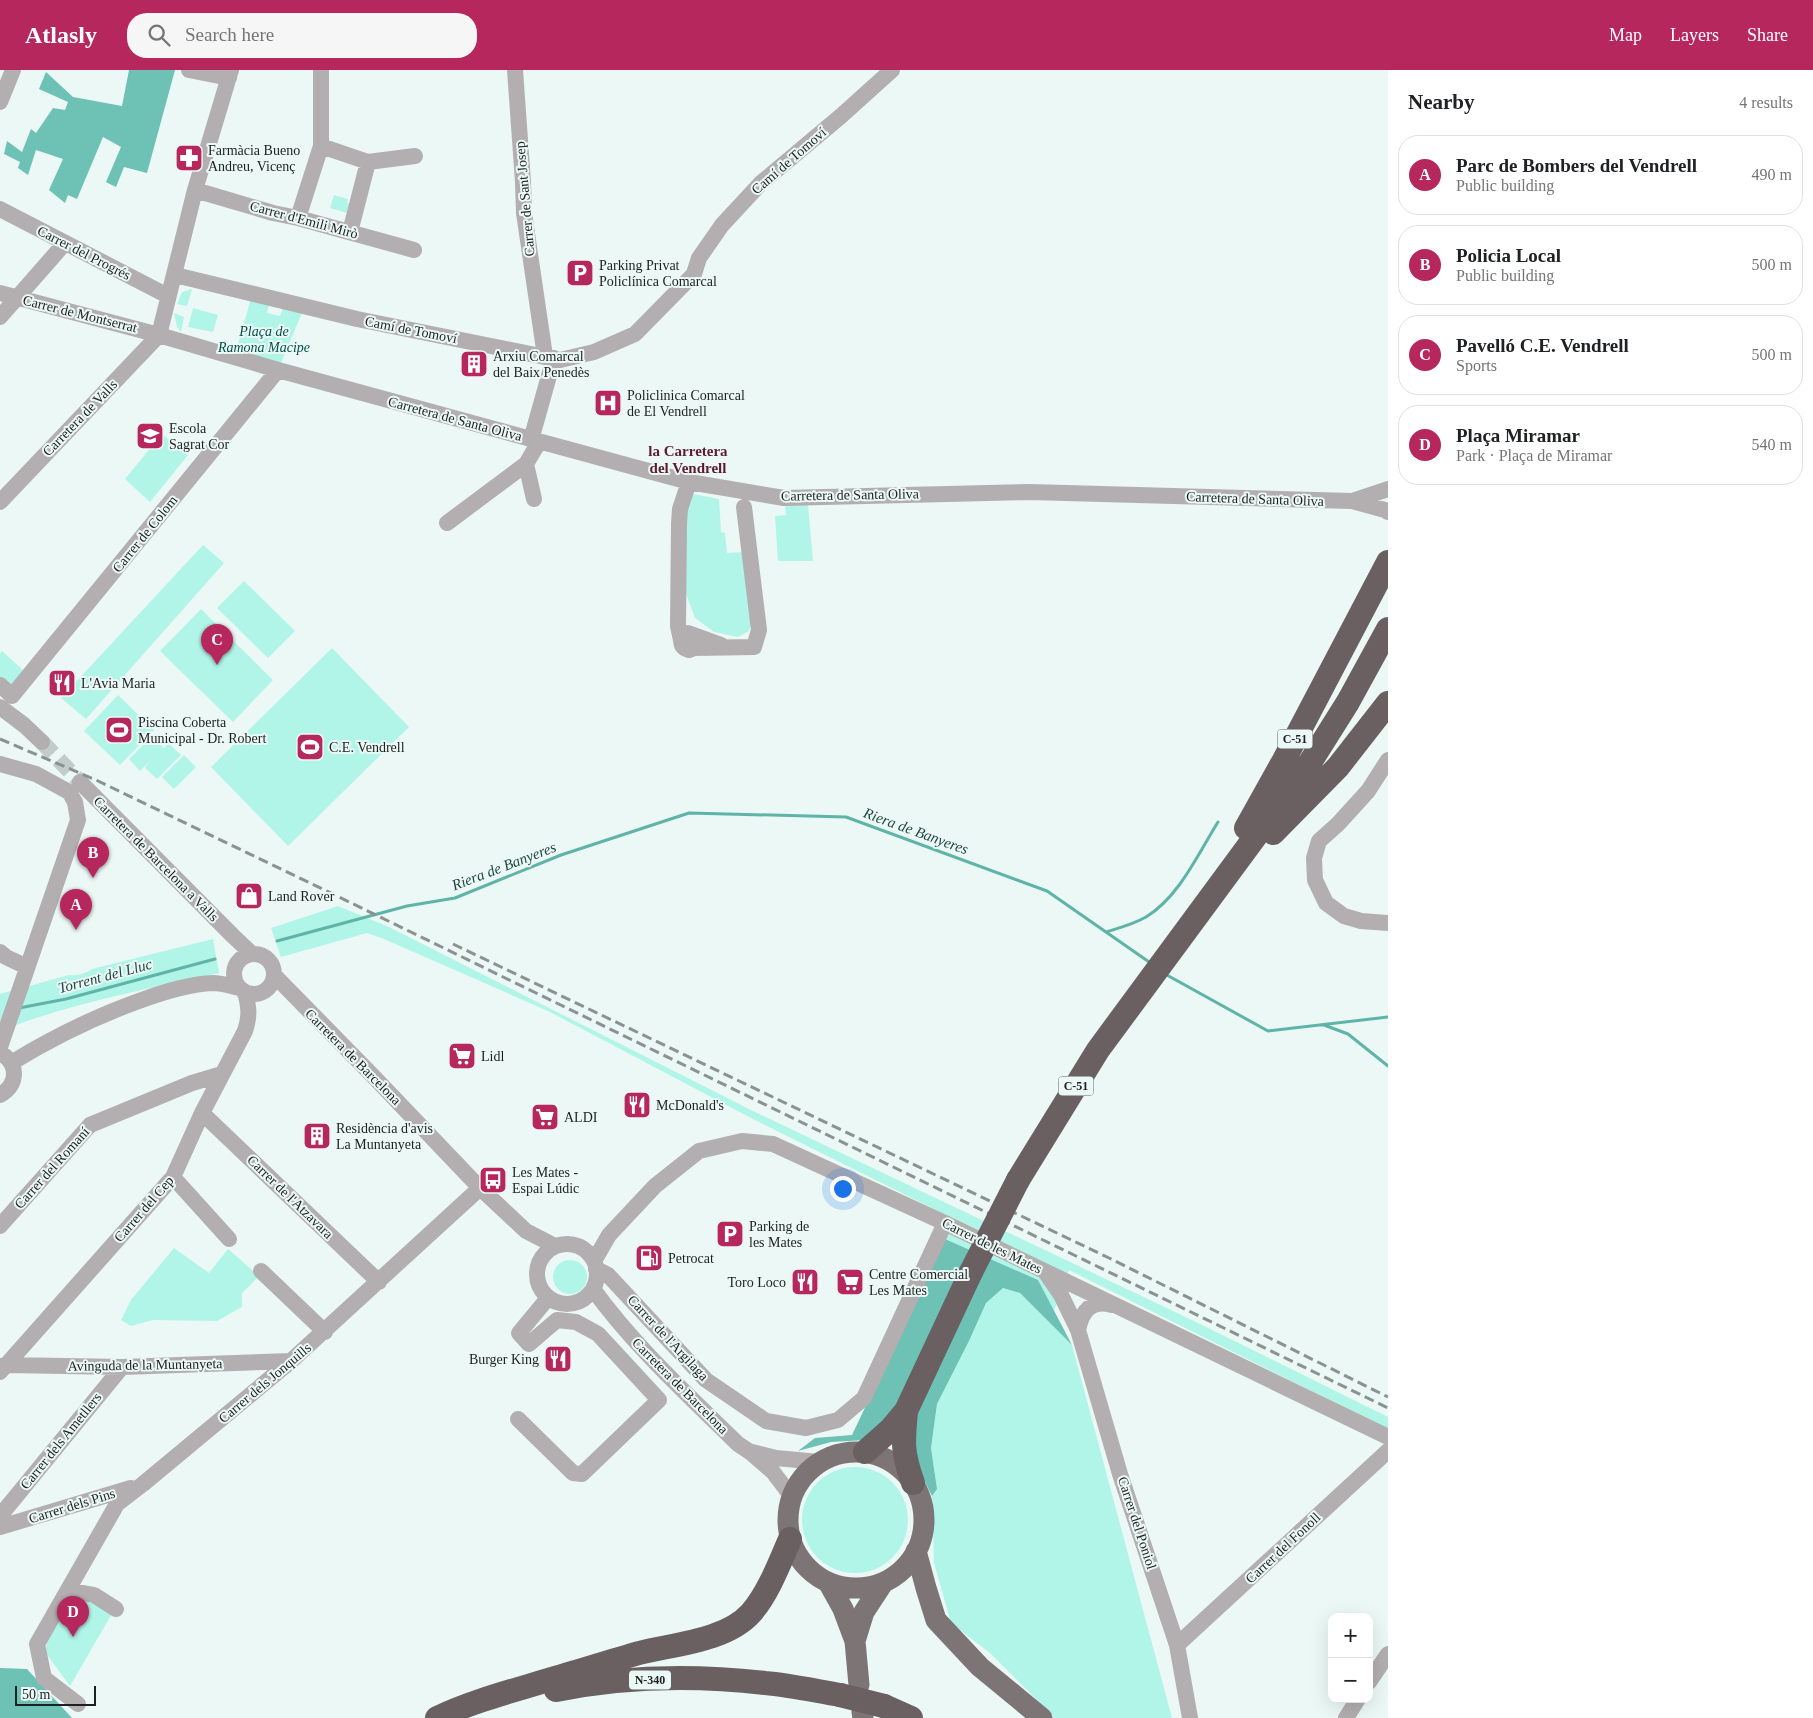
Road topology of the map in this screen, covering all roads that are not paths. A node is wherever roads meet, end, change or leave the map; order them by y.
1 (189, 70) edge
2 (321, 70) edge
3 (515, 70) edge
4 (892, 70) edge
5 (11, 72) edge
6 (230, 74) edge
7 (0, 102) edge
8 (321, 146) junction
9 (415, 156) dead end
10 (368, 162) junction
11 (195, 190) junction
12 (0, 209) edge
13 (298, 218) junction
14 (350, 232) junction
15 (65, 243) junction
16 (414, 250) dead end
17 (175, 275) junction
18 (0, 293) edge
19 (168, 296) junction
20 (17, 298) junction
21 (0, 317) edge
22 (159, 334) junction
23 (549, 357) junction
24 (278, 370) junction
25 (535, 441) junction
26 (526, 464) junction
27 (689, 482) junction
28 (1388, 489) edge
29 (534, 500) dead end
30 (1352, 501) junction
31 (0, 502) edge
32 (744, 507) dead end
33 (1388, 512) edge
34 (447, 522) dead end
35 (1388, 562) edge
36 (1388, 629) edge
37 (5, 702) edge
38 (1388, 703) edge
39 (42, 742) tunnel mouth
40 (1388, 760) edge
41 (0, 764) edge
42 (80, 782) tunnel mouth
43 (1198, 913) junction
44 (1388, 923) edge
45 (0, 952) edge
46 (241, 962) junction
47 (27, 967) junction
48 (271, 982) junction
49 (215, 983) junction
50 (242, 990) junction
51 (0, 1047) edge
52 (6, 1058) edge
53 (222, 1074) junction
54 (0, 1094) edge
55 (202, 1112) junction
56 (174, 1177) junction
57 (480, 1188) junction
58 (945, 1223) junction
59 (0, 1226) edge
60 (526, 1231) junction
61 (229, 1239) dead end
62 (556, 1246) junction
63 (591, 1260) junction
64 (537, 1267) junction
65 (261, 1271) dead end
66 (1045, 1272) junction
67 (379, 1282) junction
68 (1080, 1288) junction
69 (593, 1289) junction
70 (548, 1298) junction
71 (579, 1301) junction
72 (1120, 1307) junction
73 (613, 1318) junction
74 (1078, 1330) junction
75 (325, 1332) junction
76 (291, 1362) junction
77 (122, 1367) junction
78 (2, 1368) edge
79 (674, 1382) junction
80 (659, 1400) junction
81 (906, 1411) junction
82 (518, 1419) dead end
83 (1388, 1437) edge
84 (750, 1452) junction
85 (865, 1452) junction
86 (1388, 1452) edge
87 (819, 1462) junction
88 (913, 1483) junction
89 (143, 1484) junction
90 (792, 1497) junction
91 (0, 1516) edge
92 (0, 1527) edge
93 (790, 1539) junction
94 (916, 1551) junction
95 (828, 1582) junction
96 (883, 1583) junction
97 (68, 1590) junction
98 (116, 1609) dead end
99 (855, 1641) junction
100 (1177, 1645) junction
101 (1388, 1654) edge
102 (1373, 1676) edge
103 (850, 1690) junction
104 (1355, 1703) edge
105 (78, 1704) dead end
106 (870, 1712) edge
107 (437, 1718) edge
108 (464, 1718) edge
109 (911, 1718) edge
110 (1042, 1718) edge
111 (1190, 1718) edge
112 (1346, 1718) edge

1 - 6 street
2 - 8 street
3 - 23 street, Carrer de Sant Josep
4 - 23 street, Camí de Tomoví
5 - 7 street
6 - 11 street
8 - 10 street
8 - 13 street
9 - 10 street
10 - 14 street
11 - 13 street, Carrer d'Emili Mirò
11 - 17 street
12 - 15 street, Carrer del Progrés
13 - 14 street, Carrer d'Emili Mirò
14 - 16 street, Carrer d'Emili Mirò
15 - 19 street, Carrer del Progrés
15 - 20 street
17 - 19 street
17 - 23 street, Camí de Tomoví
18 - 20 street, Carrer de Montserrat
19 - 22 street
20 - 21 street
20 - 22 street, Carrer de Montserrat
22 - 24 street, Carretera de Santa Oliva
22 - 31 street, Carretera de Valls
23 - 25 street, Carrer de Sant Josep
24 - 25 street, Carretera de Santa Oliva
24 - 37 street, Carrer de Colom
25 - 26 street, Carrer de Sant Josep
25 - 27 street, Carretera de Santa Oliva
26 - 29 street
26 - 34 street
27 - 30 street, Carretera de Santa Oliva
27 - 32 street
28 - 30 street
30 - 33 street
35 - 43 highway, C-51
36 - 43 highway, C-51
37 - 39 street
38 - 43 highway
40 - 44 street
41 - 47 street
42 - 46 street, Carretera de Barcelona a Valls
43 - 81 highway, C-51, bridge
45 - 47 street
46 - 48 street
46 - 49 street
46 - 50 street
47 - 51 street
48 - 50 street
48 - 57 street, Carretera de Barcelona
49 - 50 street
49 - 52 street
50 - 53 street, Carrer del Cep
52 - 54 street
53 - 55 street, Carrer del Cep
53 - 59 street, Carrer del Romaní
55 - 56 street, Carrer del Cep
55 - 67 street, Carrer de l'Atzavara
56 - 61 street
56 - 78 street, Carrer del Cep
57 - 60 street, Carretera de Barcelona
57 - 67 street, Carrer dels Jonquills
58 - 63 street, Carrer de les Mates
58 - 63 street, Carrer de l'Argilaga
58 - 66 street, Carrer de les Mates
60 - 62 street, Carretera de Barcelona
60 - 64 street, Carretera de Barcelona
62 - 63 street
62 - 64 street
63 - 69 street
64 - 70 street
65 - 75 street
66 - 68 street, Carrer de les Mates
66 - 74 street, Carrer del Poniol
67 - 75 street, Carrer dels Jonquills
68 - 72 street, Carrer de les Mates
68 - 74 street, Carrer del Poniol
69 - 71 street
69 - 73 street, Carretera de Barcelona
70 - 71 street
70 - 80 street, Carretera de Barcelona
71 - 73 street, Carretera de Barcelona
72 - 74 street
72 - 83 street, Carrer de les Mates
73 - 79 street, Carretera de Barcelona
74 - 100 street, Carrer del Poniol
75 - 76 street, Carrer dels Jonquills
76 - 77 street, Avinguda de la Muntanyeta
76 - 89 street, Carrer dels Jonquills
77 - 78 street, Avinguda de la Muntanyeta
77 - 91 street, Carrer dels Ametllers
79 - 80 street
79 - 84 street, Carretera de Barcelona
80 - 82 street, Carretera de Barcelona
81 - 85 highway, C-51
81 - 88 highway, C-51
84 - 87 street
84 - 90 street, Carretera de Barcelona
85 - 87 main road
85 - 88 main road
86 - 100 street, Carrer del Fonoll
87 - 90 main road
88 - 94 main road
89 - 92 street, Carrer dels Pins
89 - 97 street, Carrer dels Jonquills
90 - 93 main road
93 - 95 main road
93 - 107 highway
94 - 96 main road
94 - 110 main road
95 - 96 main road
95 - 99 main road
96 - 99 main road
97 - 98 street
97 - 105 street, Carrer dels Jonquills
99 - 103 main road
100 - 111 street, Carrer del Poniol
101 - 102 street
103 - 106 highway, N-340, bridge
103 - 108 highway, N-340
104 - 112 street
106 - 109 highway, N-340

